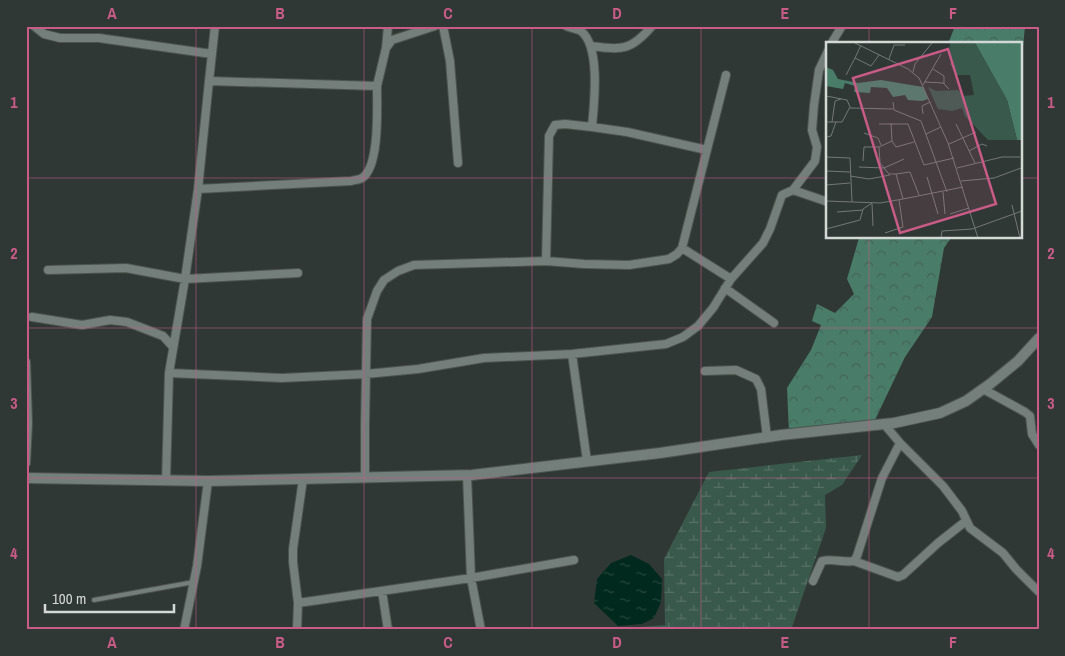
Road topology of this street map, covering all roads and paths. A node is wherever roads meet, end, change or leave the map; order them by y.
1 (34, 26) edge
2 (214, 26) edge
3 (388, 26) edge
4 (435, 26) edge
5 (443, 26) edge
6 (566, 26) edge
7 (652, 26) edge
8 (842, 26) edge
9 (582, 29) edge
10 (832, 42) edge
11 (591, 46) junction
12 (386, 48) junction
13 (212, 54) junction
14 (826, 55) edge
15 (726, 75) dead end
16 (209, 81) junction
17 (377, 86) junction
18 (592, 127) junction
19 (707, 150) junction
20 (458, 163) dead end
21 (198, 190) junction
22 (792, 190) junction
23 (826, 201) edge
24 (682, 248) junction
25 (546, 261) junction
26 (48, 270) dead end
27 (298, 273) dead end
28 (186, 279) junction
29 (731, 279) junction
30 (725, 288) junction
31 (32, 317) dead end
32 (774, 323) dead end
33 (1039, 338) edge
34 (173, 348) junction
35 (572, 354) junction
36 (26, 362) edge
37 (705, 371) dead end
38 (169, 373) junction
39 (366, 374) junction
40 (983, 390) junction
41 (884, 424) junction
42 (767, 437) junction
43 (900, 443) junction
44 (1039, 445) edge
45 (587, 461) junction
46 (26, 463) edge
47 (467, 475) junction
48 (26, 478) edge
49 (365, 478) junction
50 (302, 479) junction
51 (166, 481) junction
52 (208, 481) junction
53 (966, 522) junction
54 (574, 560) dead end
55 (854, 560) junction
56 (471, 578) junction
57 (813, 581) dead end
58 (194, 582) junction
59 (382, 591) junction
60 (1039, 592) edge
61 (94, 600) dead end
62 (298, 603) junction
63 (184, 630) edge
64 (297, 630) edge
65 (388, 630) edge
66 (480, 630) edge

1 - 13 street
2 - 13 street
3 - 12 street
4 - 12 street
5 - 20 street
6 - 9 street
7 - 11 street
8 - 10 street
9 - 11 street
11 - 18 street
12 - 17 street
13 - 16 street
14 - 22 street
15 - 19 street
16 - 17 street
16 - 21 street
17 - 21 street
18 - 19 street
18 - 25 street
19 - 24 street
21 - 28 street
22 - 23 street
22 - 29 street
24 - 25 street
24 - 29 street
25 - 39 street
26 - 28 street
27 - 28 street
28 - 34 street
29 - 30 street
30 - 32 street
30 - 35 street
31 - 34 street
33 - 40 street
34 - 38 street
35 - 39 street
35 - 45 street
36 - 46 street
37 - 42 street
38 - 39 street
38 - 51 street
39 - 49 street
40 - 41 street
40 - 44 street
41 - 42 street
41 - 43 street
42 - 45 street
43 - 53 street
43 - 55 street
45 - 47 street
47 - 49 street
47 - 56 street
48 - 51 street
49 - 50 street
50 - 52 street
50 - 62 street
51 - 52 street
52 - 58 street
53 - 55 street
53 - 60 street
54 - 56 street
55 - 57 street
56 - 59 street
56 - 66 street
58 - 61 lane
58 - 63 street
59 - 62 street
59 - 65 street
62 - 64 street

